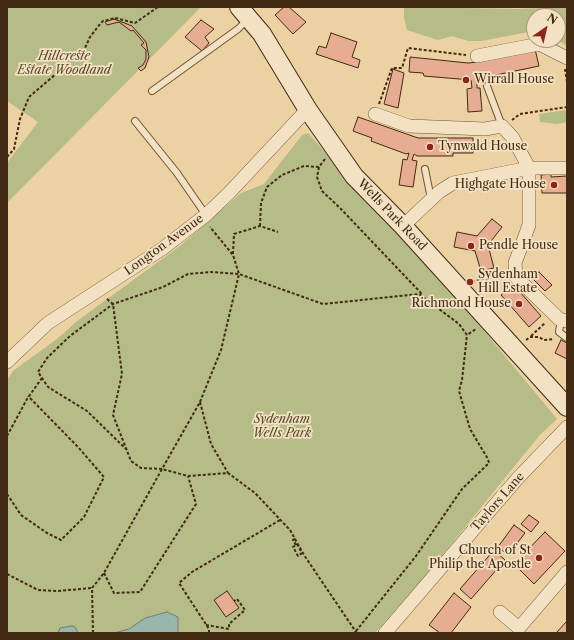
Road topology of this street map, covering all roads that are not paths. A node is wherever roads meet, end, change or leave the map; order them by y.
1 (244, 12) edge
2 (477, 56) road end
3 (567, 58) edge
4 (487, 86) dead end
5 (152, 91) dead end
6 (308, 110) junction
7 (375, 114) road end
8 (135, 121) dead end
9 (502, 126) junction
10 (529, 168) junction
11 (567, 168) edge
12 (425, 169) dead end
13 (431, 200) junction
14 (207, 219) junction
15 (403, 226) junction
16 (561, 318) edge
17 (567, 338) edge
18 (7, 362) edge
19 (567, 407) edge
20 (567, 427) edge
21 (567, 572) edge
22 (500, 612) dead end
23 (385, 633) edge

1 - 5 lane
1 - 6 street, Wells Park Road
2 - 3 street
4 - 9 lane
6 - 14 street, Longton Avenue
6 - 15 street, Wells Park Road
7 - 9 street
8 - 14 lane
9 - 10 street
10 - 11 street
10 - 13 street
10 - 16 street
12 - 13 lane
13 - 15 street
14 - 18 street, Longton Avenue
15 - 19 street, Wells Park Road
16 - 17 lane
20 - 23 street, Taylors Lane
21 - 22 street

